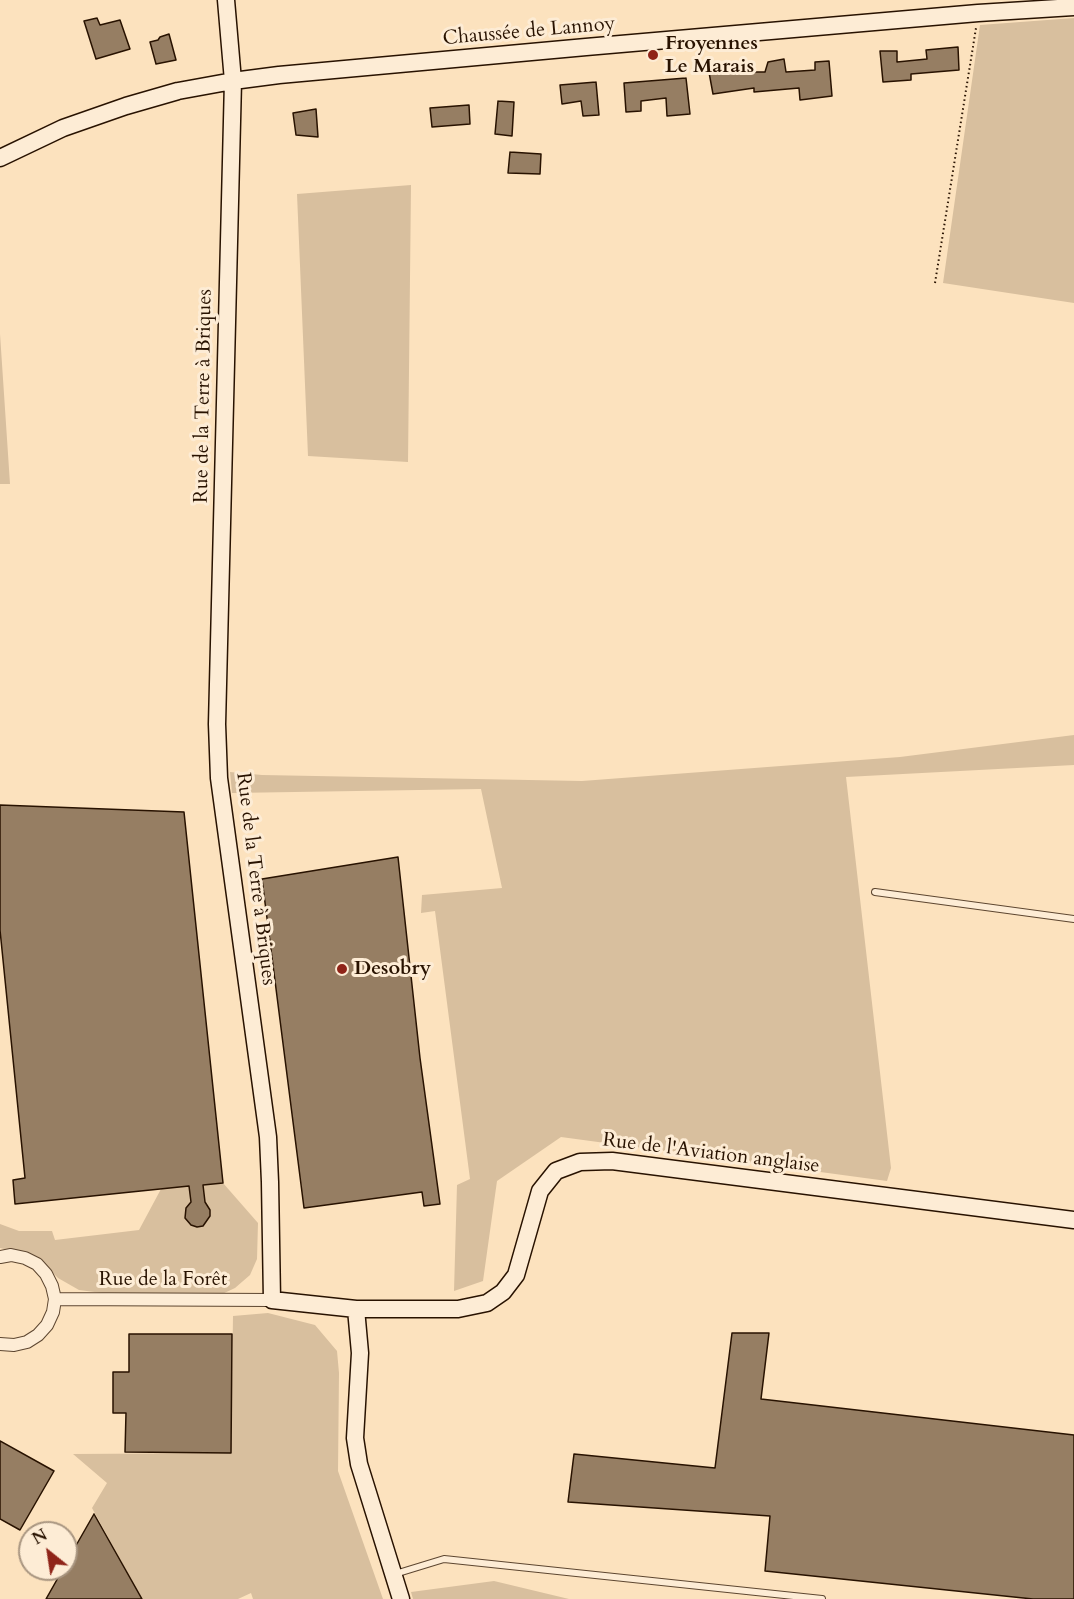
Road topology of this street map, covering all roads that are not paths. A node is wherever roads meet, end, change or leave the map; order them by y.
1 (226, 0) edge
2 (1074, 7) edge
3 (233, 81) junction
4 (0, 158) edge
5 (874, 892) dead end
6 (1074, 919) edge
7 (1074, 1220) edge
8 (0, 1257) edge
9 (55, 1299) junction
10 (272, 1300) junction
11 (356, 1309) junction
12 (0, 1344) edge
13 (393, 1575) junction
14 (401, 1599) edge
15 (822, 1599) edge

1 - 3 main road, Rue de la Terre à Briques
2 - 3 main road, Chaussée de Lannoy
3 - 4 main road, Chaussée de Lannoy
3 - 10 main road, Rue de la Terre à Briques
5 - 6 lane
7 - 11 main road, Rue de l'Aviation anglaise
8 - 9 street
9 - 10 street, Rue de la Forêt
9 - 12 street
10 - 11 main road
11 - 13 main road
13 - 14 main road
13 - 15 lane

